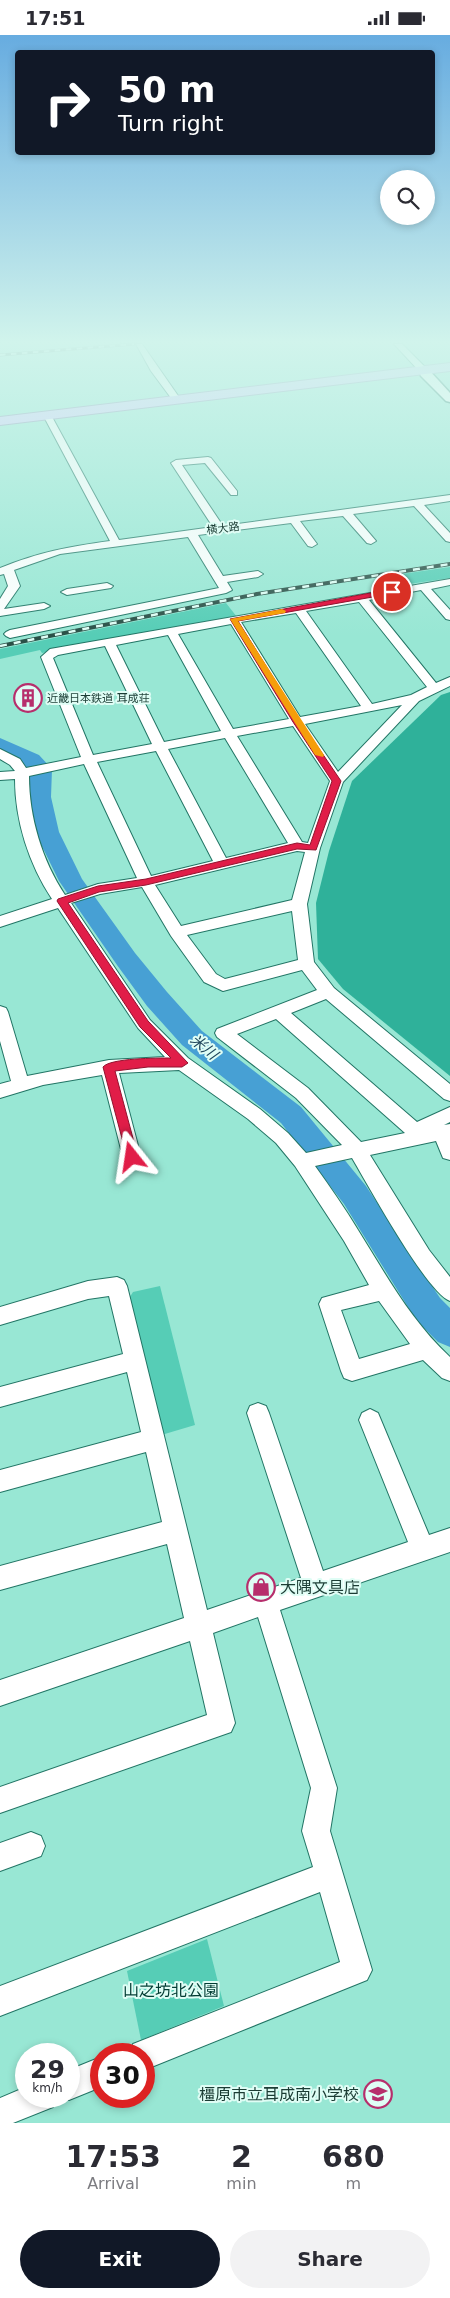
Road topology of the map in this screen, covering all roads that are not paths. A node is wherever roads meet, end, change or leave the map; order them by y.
1 (61, 441) edge
2 (234, 493) dead end
3 (450, 498) edge
4 (417, 503) junction
5 (345, 511) junction
6 (293, 519) junction
7 (450, 520) edge
8 (434, 522) junction
9 (220, 529) junction
10 (191, 533) junction
11 (450, 539) edge
12 (372, 541) dead end
13 (116, 543) junction
14 (312, 544) dead end
15 (4, 571) edge
16 (258, 574) dead end
17 (220, 580) junction
18 (450, 582) edge
19 (424, 587) junction
20 (66, 592) dead end
21 (112, 594) junction
22 (361, 597) junction
23 (44, 606) dead end
24 (0, 607) edge
25 (298, 608) junction
26 (0, 613) edge
27 (450, 617) edge
28 (234, 619) junction
29 (171, 631) junction
30 (10, 634) dead end
31 (109, 642) junction
32 (450, 681) edge
33 (434, 688) junction
34 (415, 698) junction
35 (369, 708) junction
36 (297, 722) junction
37 (229, 734) junction
38 (160, 747) junction
39 (0, 753) edge
40 (89, 760) junction
41 (24, 772) junction
42 (0, 776) edge
43 (337, 781) junction
44 (297, 846) junction
45 (313, 848) junction
46 (222, 865) junction
47 (146, 882) junction
48 (64, 901) junction
49 (299, 904) junction
50 (0, 922) edge
51 (177, 932) junction
52 (306, 963) junction
53 (328, 992) junction
54 (278, 1011) junction
55 (0, 1012) edge
56 (182, 1063) junction
57 (109, 1067) junction
58 (21, 1084) junction
59 (0, 1091) edge
60 (450, 1094) edge
61 (450, 1114) edge
62 (446, 1132) edge
63 (419, 1133) junction
64 (352, 1149) junction
65 (450, 1153) edge
66 (132, 1157) dead end
67 (305, 1160) junction
68 (382, 1291) junction
69 (450, 1292) edge
70 (0, 1317) edge
71 (426, 1349) junction
72 (135, 1360) junction
73 (450, 1371) edge
74 (0, 1397) edge
75 (258, 1413) dead end
76 (370, 1420) dead end
77 (153, 1439) junction
78 (0, 1481) edge
79 (174, 1531) junction
80 (450, 1540) edge
81 (423, 1549) junction
82 (0, 1578) edge
83 (316, 1586) junction
84 (266, 1603) junction
85 (198, 1626) junction
86 (0, 1693) edge
87 (0, 1801) edge
88 (31, 1846) dead end
89 (0, 1857) edge
90 (328, 1875) junction
91 (0, 2001) edge
92 (155, 2051) edge
93 (15, 2107) edge
94 (0, 2113) edge

1 - 13 street
2 - 9 street
3 - 4 street, 横大路
4 - 5 street, 横大路
4 - 8 street
5 - 6 street, 横大路
5 - 12 street
6 - 9 street, 横大路
6 - 14 street
7 - 8 street
8 - 11 street
9 - 10 street, 横大路
10 - 13 street, 横大路
10 - 17 street
13 - 15 street, 横大路
15 - 24 street
16 - 17 street
17 - 21 street
18 - 19 street
19 - 22 street
19 - 27 street
20 - 21 street
21 - 30 street
22 - 25 street
22 - 33 street
23 - 26 street
25 - 28 street
25 - 35 street
28 - 29 street
28 - 36 street
29 - 31 street
29 - 37 street
31 - 38 street
31 - 40 street
32 - 33 street
33 - 34 street
34 - 35 street
34 - 43 street
35 - 36 street
36 - 37 street
36 - 43 street
37 - 38 street
37 - 44 street
38 - 40 street
38 - 46 street
39 - 41 street
40 - 41 street
40 - 47 street
41 - 42 street
41 - 48 street
43 - 45 street
44 - 45 street
44 - 46 street
45 - 49 street
46 - 47 street
47 - 48 street
47 - 51 street
48 - 50 street
48 - 56 street
49 - 51 street
49 - 52 street
51 - 52 street
52 - 53 street
53 - 54 street
53 - 60 street
54 - 63 street
54 - 64 street
55 - 58 street
56 - 57 street
56 - 67 street
57 - 58 street
57 - 66 street
58 - 59 street
61 - 63 street
62 - 63 street
62 - 65 street
63 - 64 street
64 - 67 street
64 - 69 street
67 - 68 street
68 - 71 street
68 - 71 street
70 - 72 street
71 - 73 street
72 - 74 street
72 - 77 street
75 - 83 street
76 - 81 street
77 - 78 street
77 - 79 street
79 - 82 street
79 - 85 street
80 - 81 street
81 - 83 street
83 - 84 street
84 - 85 street
84 - 90 street
85 - 86 street
85 - 87 street
88 - 89 street
90 - 91 street
90 - 92 street
93 - 94 street

